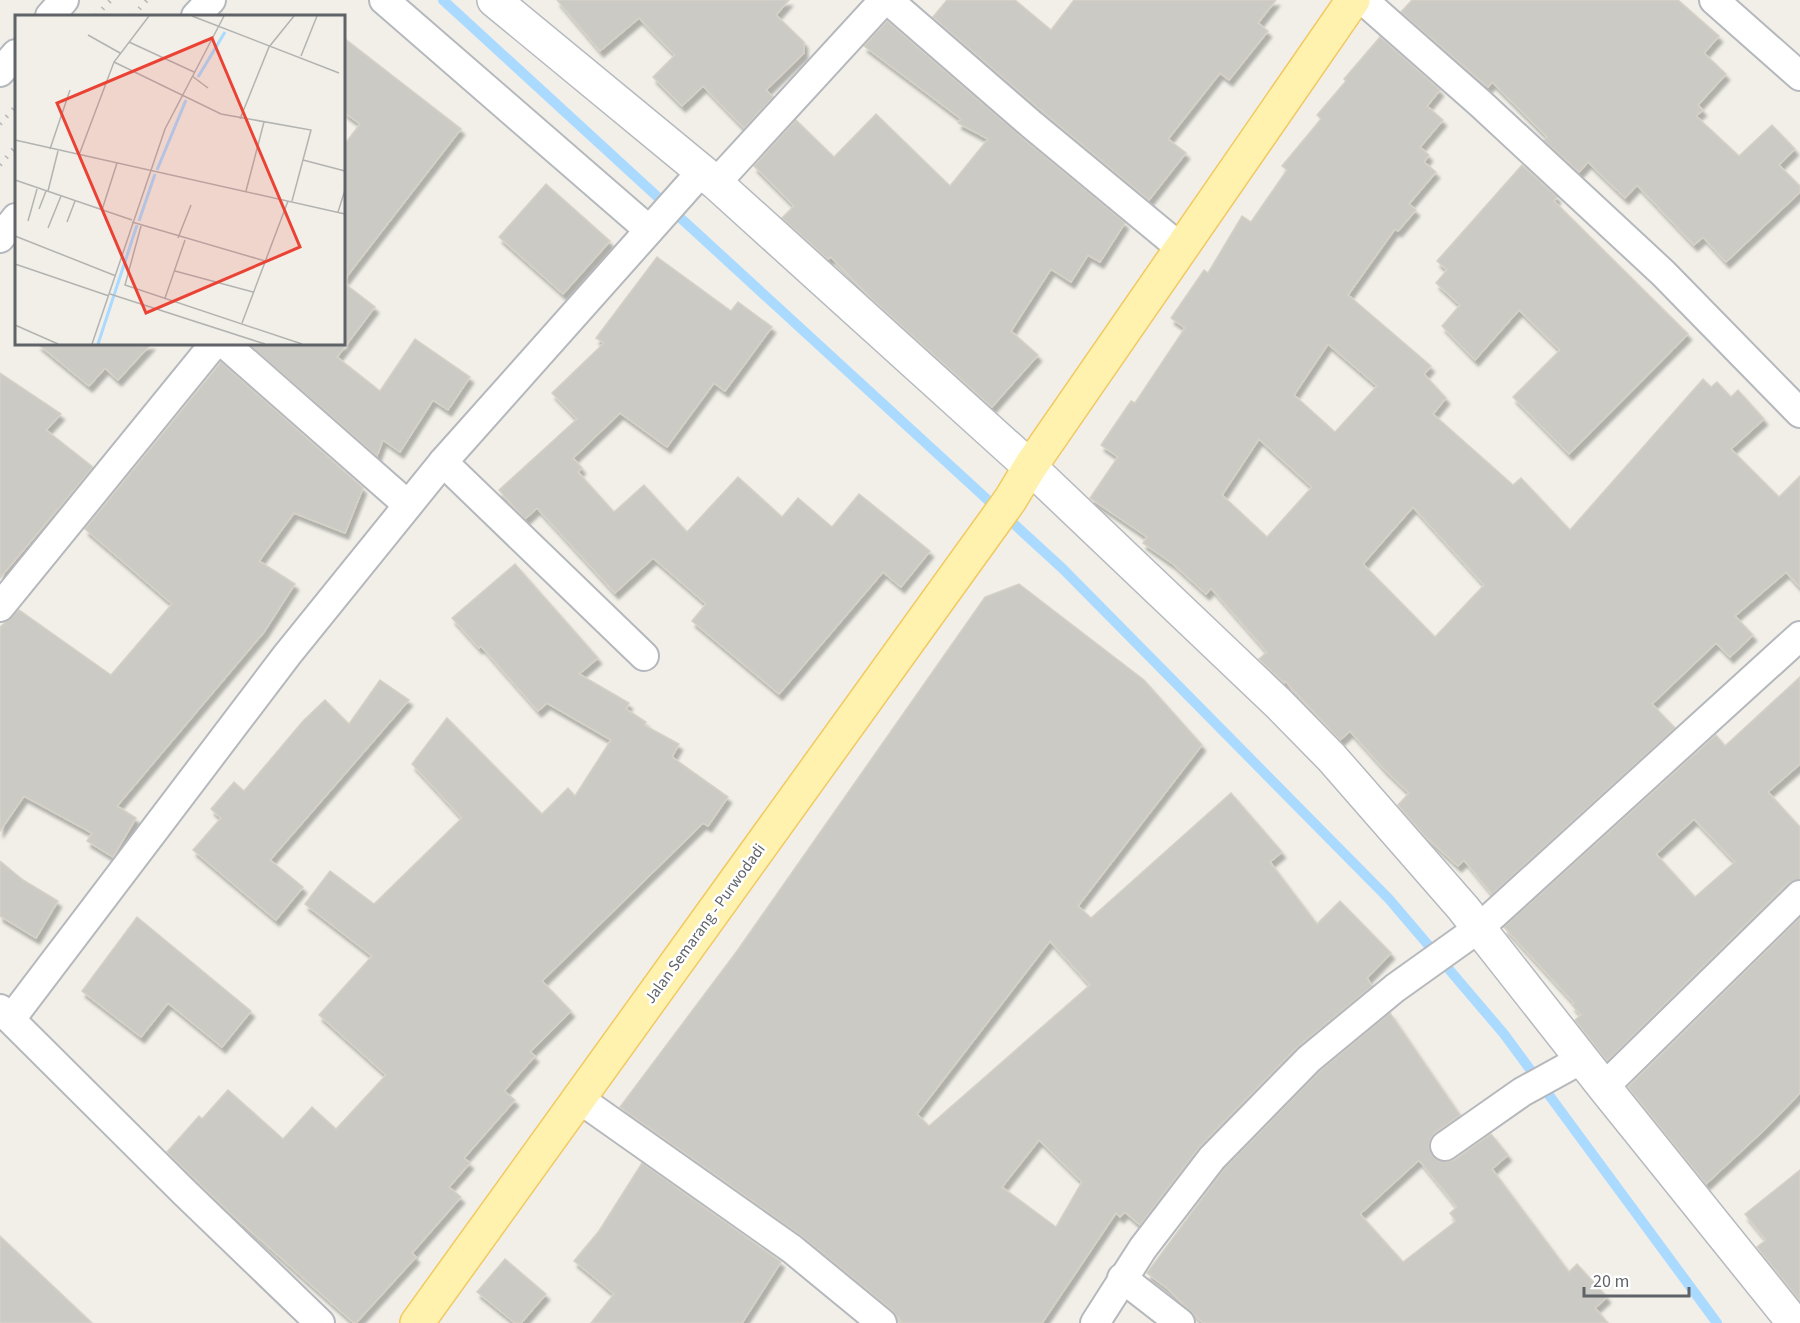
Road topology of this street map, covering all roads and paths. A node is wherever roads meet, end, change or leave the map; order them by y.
1 (64, 0) edge
2 (211, 0) edge
3 (384, 0) edge
4 (494, 0) edge
5 (886, 0) edge
6 (1353, 0) edge
7 (1364, 0) edge
8 (1714, 0) edge
9 (51, 15) edge
10 (197, 15) edge
11 (15, 55) edge
12 (0, 72) edge
13 (1800, 76) edge
14 (709, 177) junction
15 (15, 219) edge
16 (655, 223) junction
17 (0, 238) edge
18 (1182, 249) junction
19 (213, 345) edge
20 (226, 345) edge
21 (1800, 413) edge
22 (443, 462) junction
23 (1030, 467) junction
24 (408, 505) junction
25 (0, 607) edge
26 (1800, 636) edge
27 (644, 656) dead end
28 (1800, 895) edge
29 (1466, 937) junction
30 (5, 1014) edge
31 (1574, 1062) junction
32 (1604, 1087) junction
33 (578, 1098) junction
34 (1445, 1146) dead end
35 (1122, 1278) junction
36 (320, 1323) edge
37 (417, 1323) edge
38 (882, 1323) edge
39 (1095, 1323) edge
40 (1180, 1323) edge
41 (1794, 1323) edge

1 - 9 street
2 - 10 street
3 - 16 street
4 - 14 main road
5 - 14 street
5 - 18 street
6 - 18 main road, Jalan Semarang - Purwodadi
7 - 21 street
8 - 13 street
11 - 12 street
14 - 16 street
14 - 23 main road
15 - 17 street
16 - 22 street
18 - 23 main road, Jalan Semarang - Purwodadi
19 - 25 street
20 - 24 street
22 - 24 street
22 - 27 street
23 - 29 main road
23 - 33 main road, Jalan Semarang - Purwodadi
24 - 30 street
26 - 29 street
28 - 32 street
29 - 31 main road
29 - 35 street
30 - 36 street
31 - 32 main road
31 - 34 street
32 - 41 main road
33 - 37 main road, Jalan Semarang - Purwodadi
33 - 38 street
35 - 39 street
35 - 40 street

